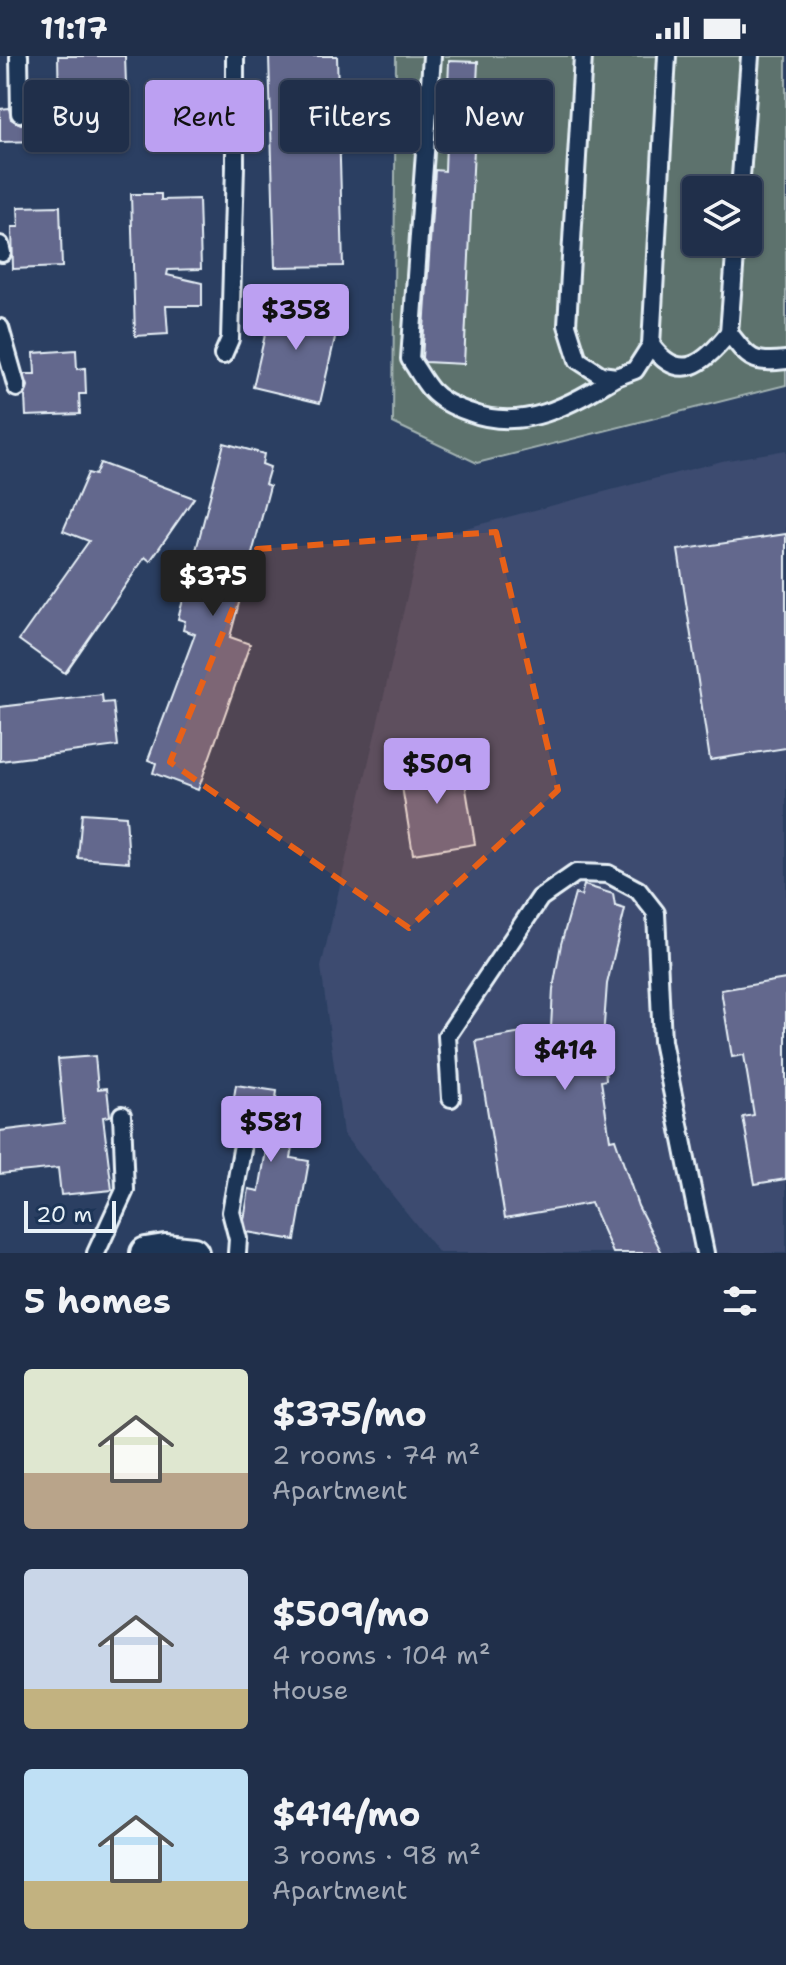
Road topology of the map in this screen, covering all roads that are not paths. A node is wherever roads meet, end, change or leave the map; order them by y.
1 (19, 56) edge
2 (235, 56) edge
3 (432, 56) edge
4 (583, 56) edge
5 (667, 56) edge
6 (750, 56) edge
7 (20, 113) dead end
8 (741, 176) edge
9 (735, 256) edge
10 (0, 328) edge
11 (729, 333) junction
12 (651, 345) junction
13 (223, 355) dead end
14 (786, 360) edge
15 (616, 377) junction
16 (17, 388) dead end
17 (451, 1098) dead end
18 (122, 1115) dead end
19 (242, 1150) dead end
20 (96, 1253) edge
21 (146, 1253) edge
22 (193, 1253) edge
23 (237, 1253) edge
24 (705, 1253) edge

1 - 7 lane
2 - 13 lane
3 - 15 lane
4 - 15 lane
5 - 12 lane
6 - 8 lane
9 - 11 lane
10 - 16 lane
11 - 12 lane
11 - 14 lane
12 - 15 lane
17 - 24 lane
18 - 20 lane
19 - 23 lane
21 - 22 street

